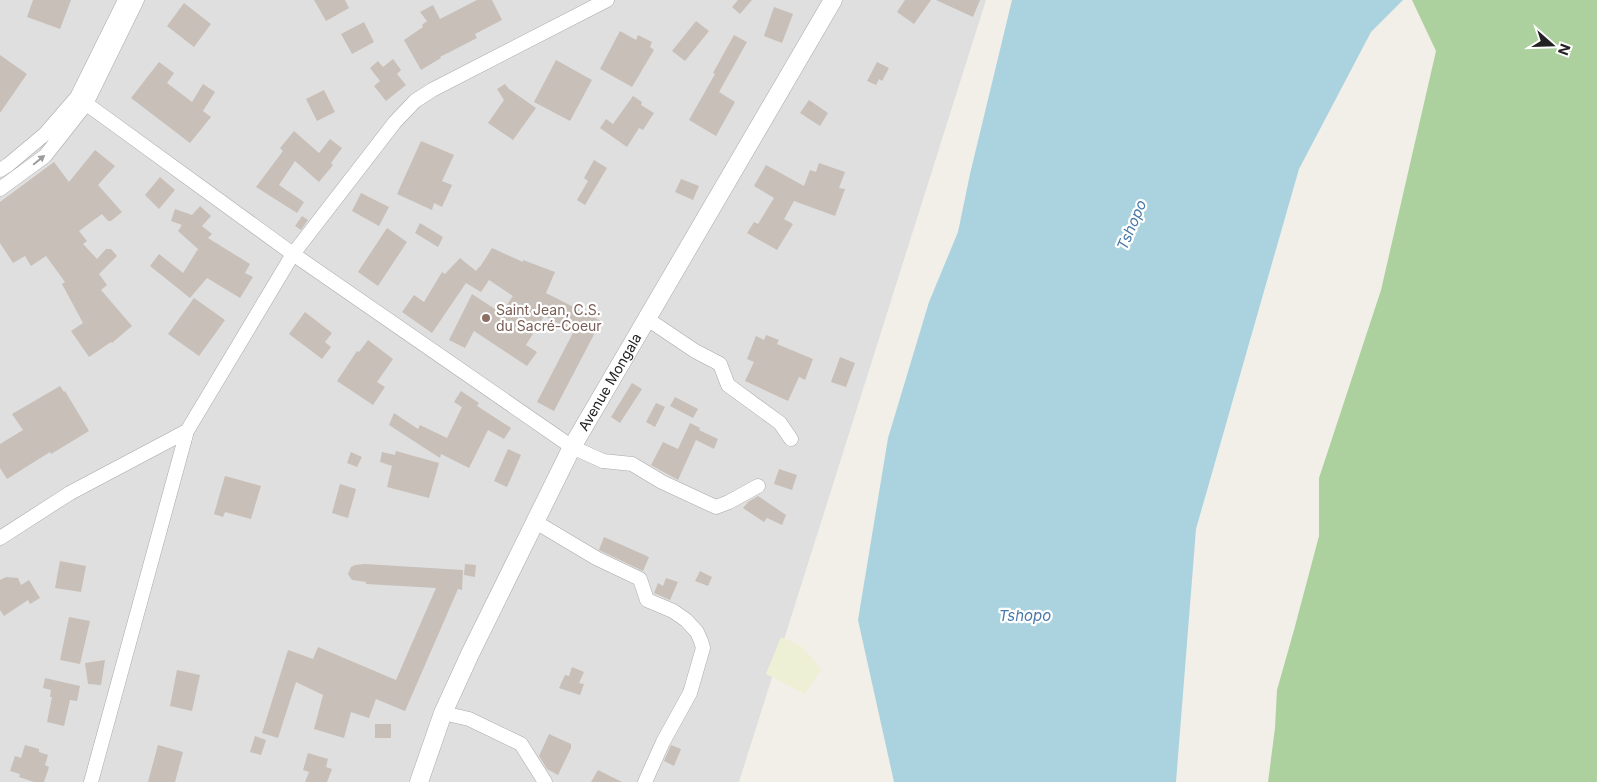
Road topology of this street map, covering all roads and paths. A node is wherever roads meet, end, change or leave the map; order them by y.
1 (125, 0) edge
2 (137, 0) edge
3 (607, 0) edge
4 (833, 0) edge
5 (82, 101) junction
6 (0, 170) edge
7 (0, 189) edge
8 (293, 254) junction
9 (646, 318) junction
10 (188, 431) junction
11 (791, 439) dead end
12 (572, 446) junction
13 (758, 486) dead end
14 (534, 521) junction
15 (0, 538) edge
16 (443, 713) junction
17 (91, 782) edge
18 (419, 782) edge
19 (545, 782) edge
20 (646, 782) edge

1 - 5 street
2 - 5 street
3 - 8 street
4 - 9 street, Avenue Mongala
5 - 6 street
7 -> 5 street
5 - 8 street
8 - 10 street
8 - 12 street
9 - 11 street
9 - 12 street, Avenue Mongala
10 - 15 street
10 - 17 street
12 - 13 street
12 - 14 street, Avenue Mongala
14 - 16 street, Avenue Mongala
14 - 20 street
16 - 18 street, Avenue Mongala
16 - 19 street

